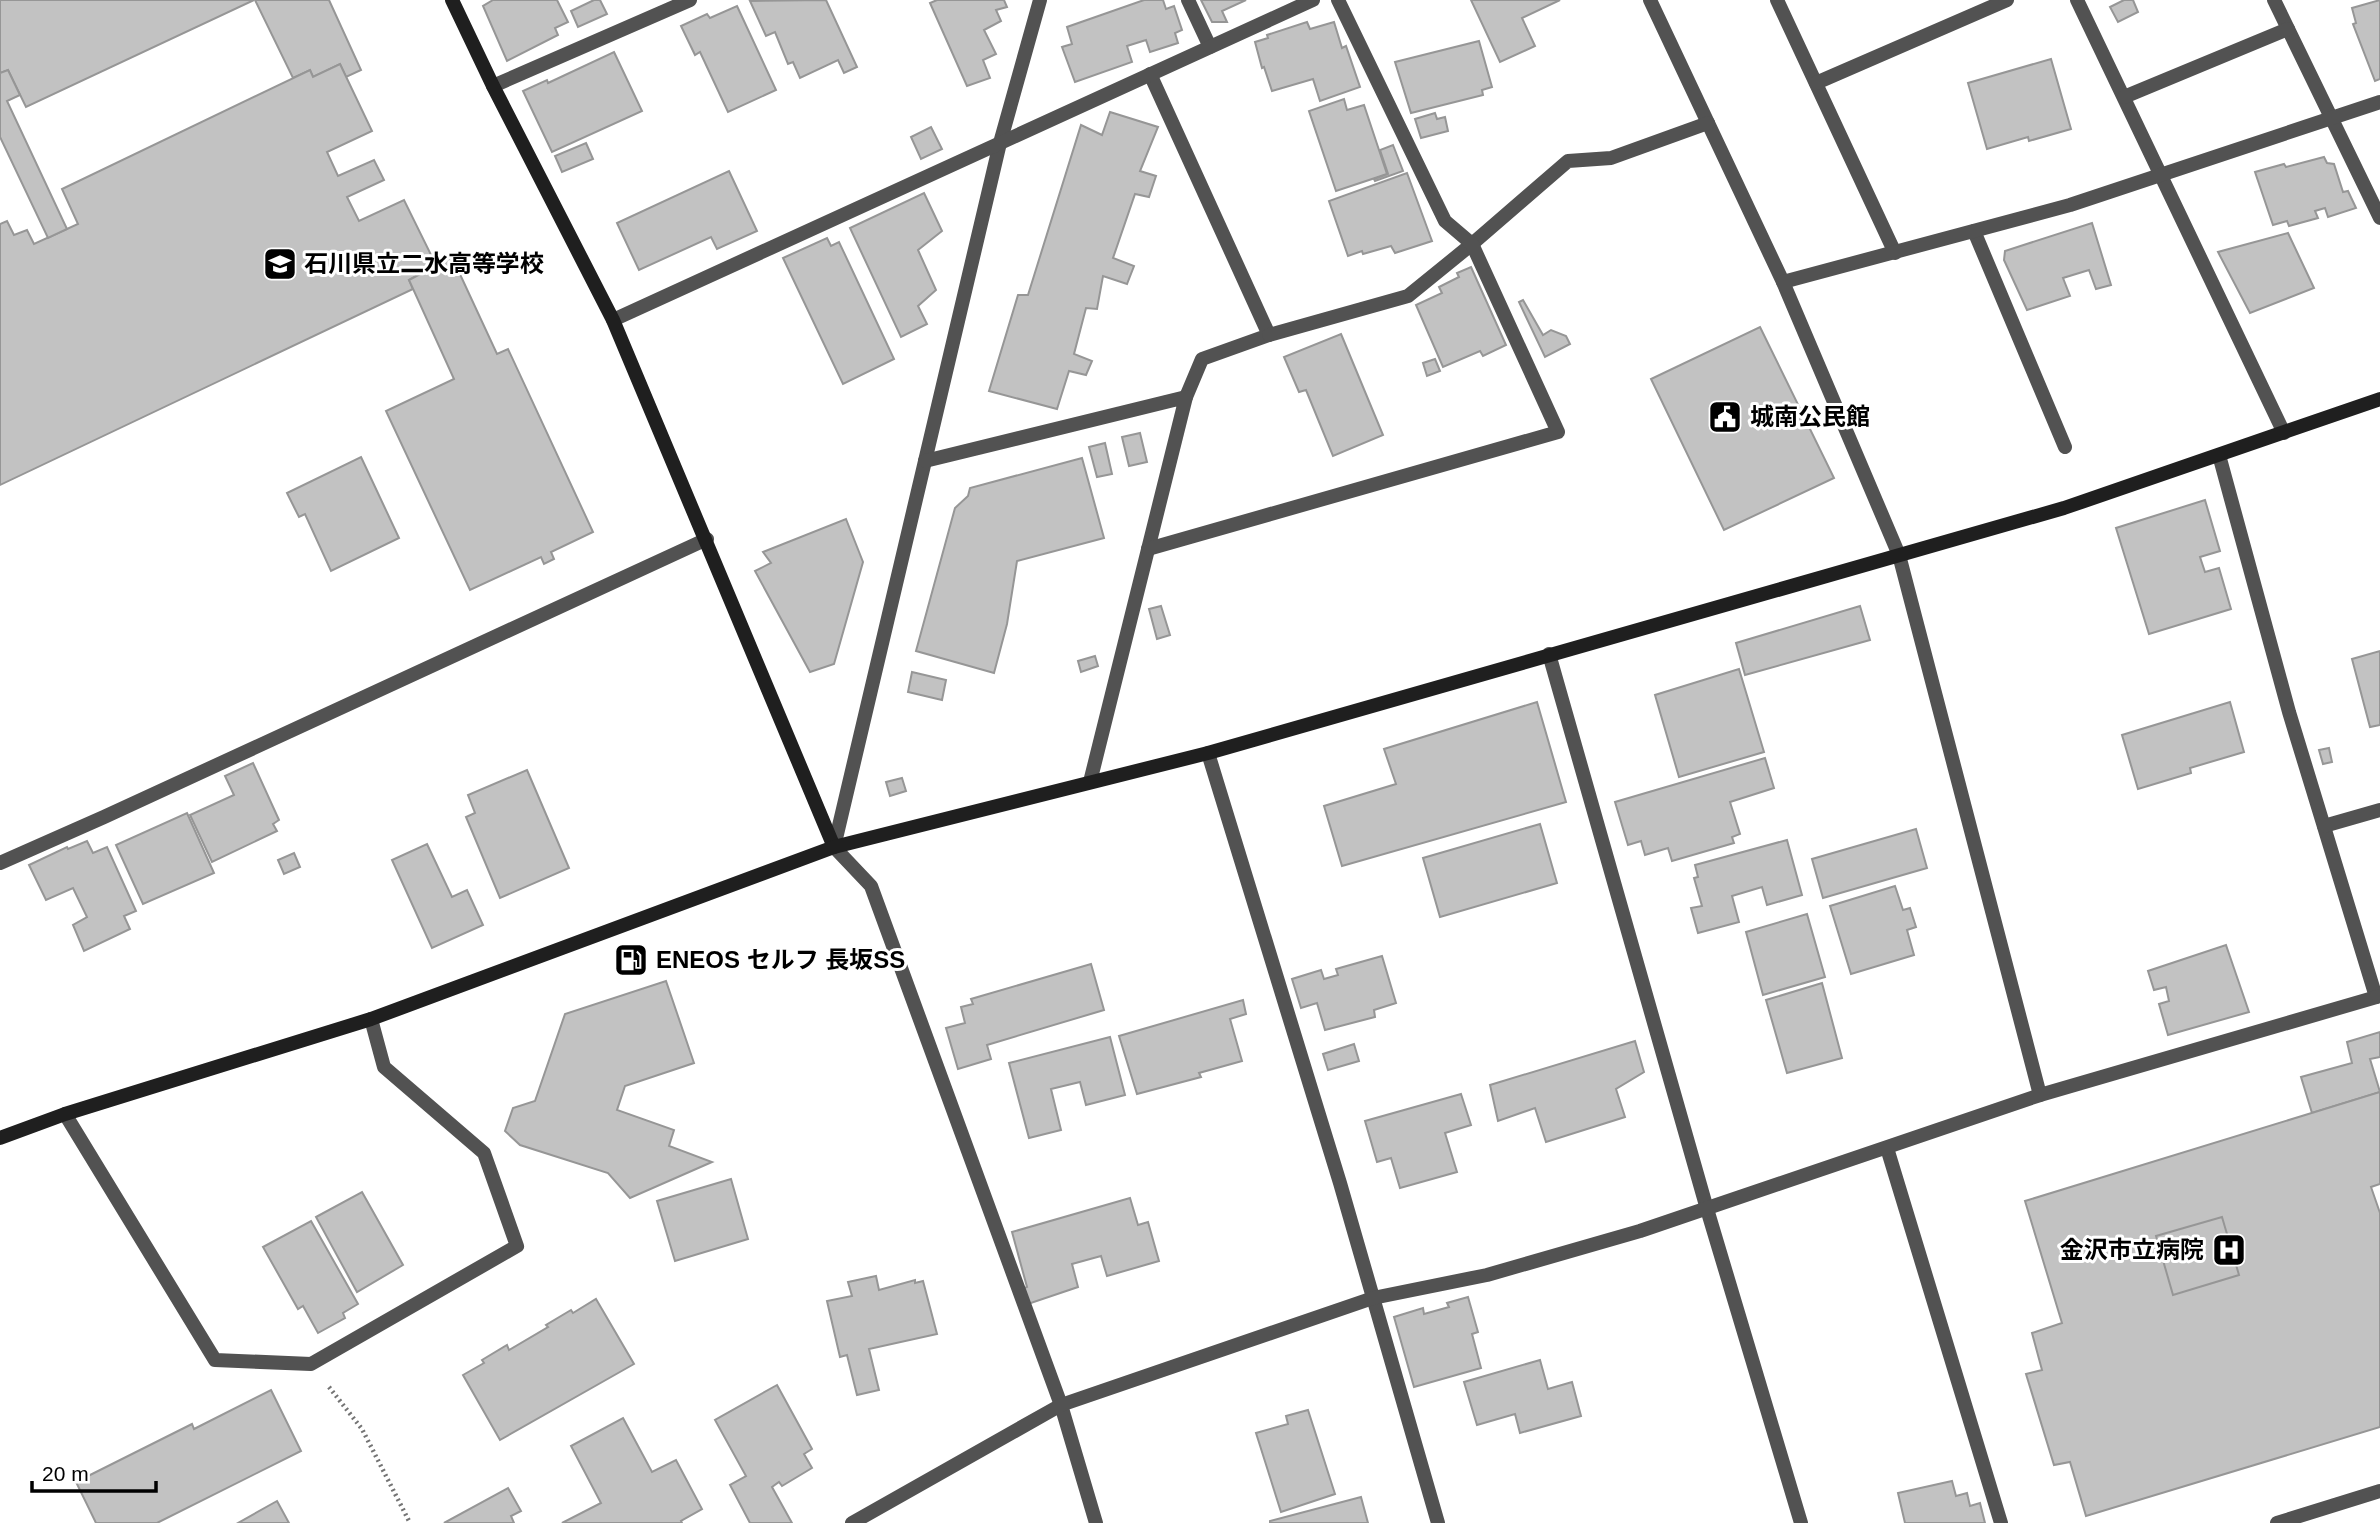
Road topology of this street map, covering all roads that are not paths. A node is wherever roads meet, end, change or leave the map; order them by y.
1 (452, 0) edge
2 (690, 0) edge
3 (1040, 0) edge
4 (1188, 0) edge
5 (1313, 0) edge
6 (1338, 0) edge
7 (1650, 0) edge
8 (1777, 0) edge
9 (2007, 0) edge
10 (2077, 0) edge
11 (2274, 0) edge
12 (2288, 29) junction
13 (1210, 47) junction
14 (1150, 74) junction
15 (1816, 83) junction
16 (493, 86) junction
17 (2124, 97) junction
18 (2380, 102) edge
19 (2332, 118) junction
20 (1708, 123) junction
21 (1000, 143) junction
22 (2161, 175) junction
23 (2380, 218) edge
24 (1974, 231) junction
25 (1472, 244) junction
26 (1895, 253) junction
27 (1783, 282) junction
28 (613, 320) junction
29 (1269, 335) junction
30 (1186, 397) junction
31 (2380, 399) edge
32 (2284, 433) junction
33 (2065, 447) dead end
34 (2219, 455) junction
35 (925, 461) junction
36 (707, 539) junction
37 (1149, 549) junction
38 (1899, 555) junction
39 (1549, 654) junction
40 (1208, 753) junction
41 (1090, 782) junction
42 (2380, 810) edge
43 (2324, 826) junction
44 (834, 847) junction
45 (0, 863) edge
46 (2378, 996) edge
47 (371, 1019) junction
48 (2040, 1095) junction
49 (65, 1114) junction
50 (0, 1138) edge
51 (1887, 1148) junction
52 (1707, 1209) junction
53 (1373, 1298) junction
54 (1061, 1405) junction
55 (2380, 1491) edge
56 (852, 1523) edge
57 (1096, 1523) edge
58 (1438, 1523) edge
59 (1801, 1523) edge
60 (2001, 1523) edge
61 (2277, 1523) edge

1 - 16 street
2 - 16 street
3 - 21 street
4 - 13 street
5 - 13 street
6 - 25 street
7 - 20 street
8 - 15 street
9 - 15 street
10 - 17 street
11 - 12 street
12 - 17 street
12 - 19 street
13 - 14 street
14 - 21 street
14 - 29 street
15 - 26 street
16 - 28 street
17 - 22 street
18 - 19 street
19 - 22 street
19 - 23 street
20 - 25 street
20 - 27 street
21 - 28 street
21 - 35 street
22 - 24 street
22 - 32 street
24 - 26 street
24 - 33 street
25 - 29 street
25 - 37 street
26 - 27 street
27 - 38 street
28 - 36 street
29 - 30 street
30 - 35 street
30 - 37 street
31 - 32 street
32 - 34 street
34 - 38 street
34 - 43 street
35 - 44 street
36 - 44 street
36 - 45 street
37 - 41 street
38 - 39 street
38 - 48 street
39 - 40 street
39 - 52 street
40 - 41 street
40 - 53 street
41 - 44 street
42 - 43 street
43 - 46 street
44 - 47 street
44 - 54 street
46 - 48 street
47 - 49 street
47 - 49 street
48 - 51 street
49 - 50 street
51 - 52 street
51 - 60 street
52 - 53 street
52 - 59 street
53 - 54 street
53 - 58 street
54 - 56 street
54 - 57 street
55 - 61 street

